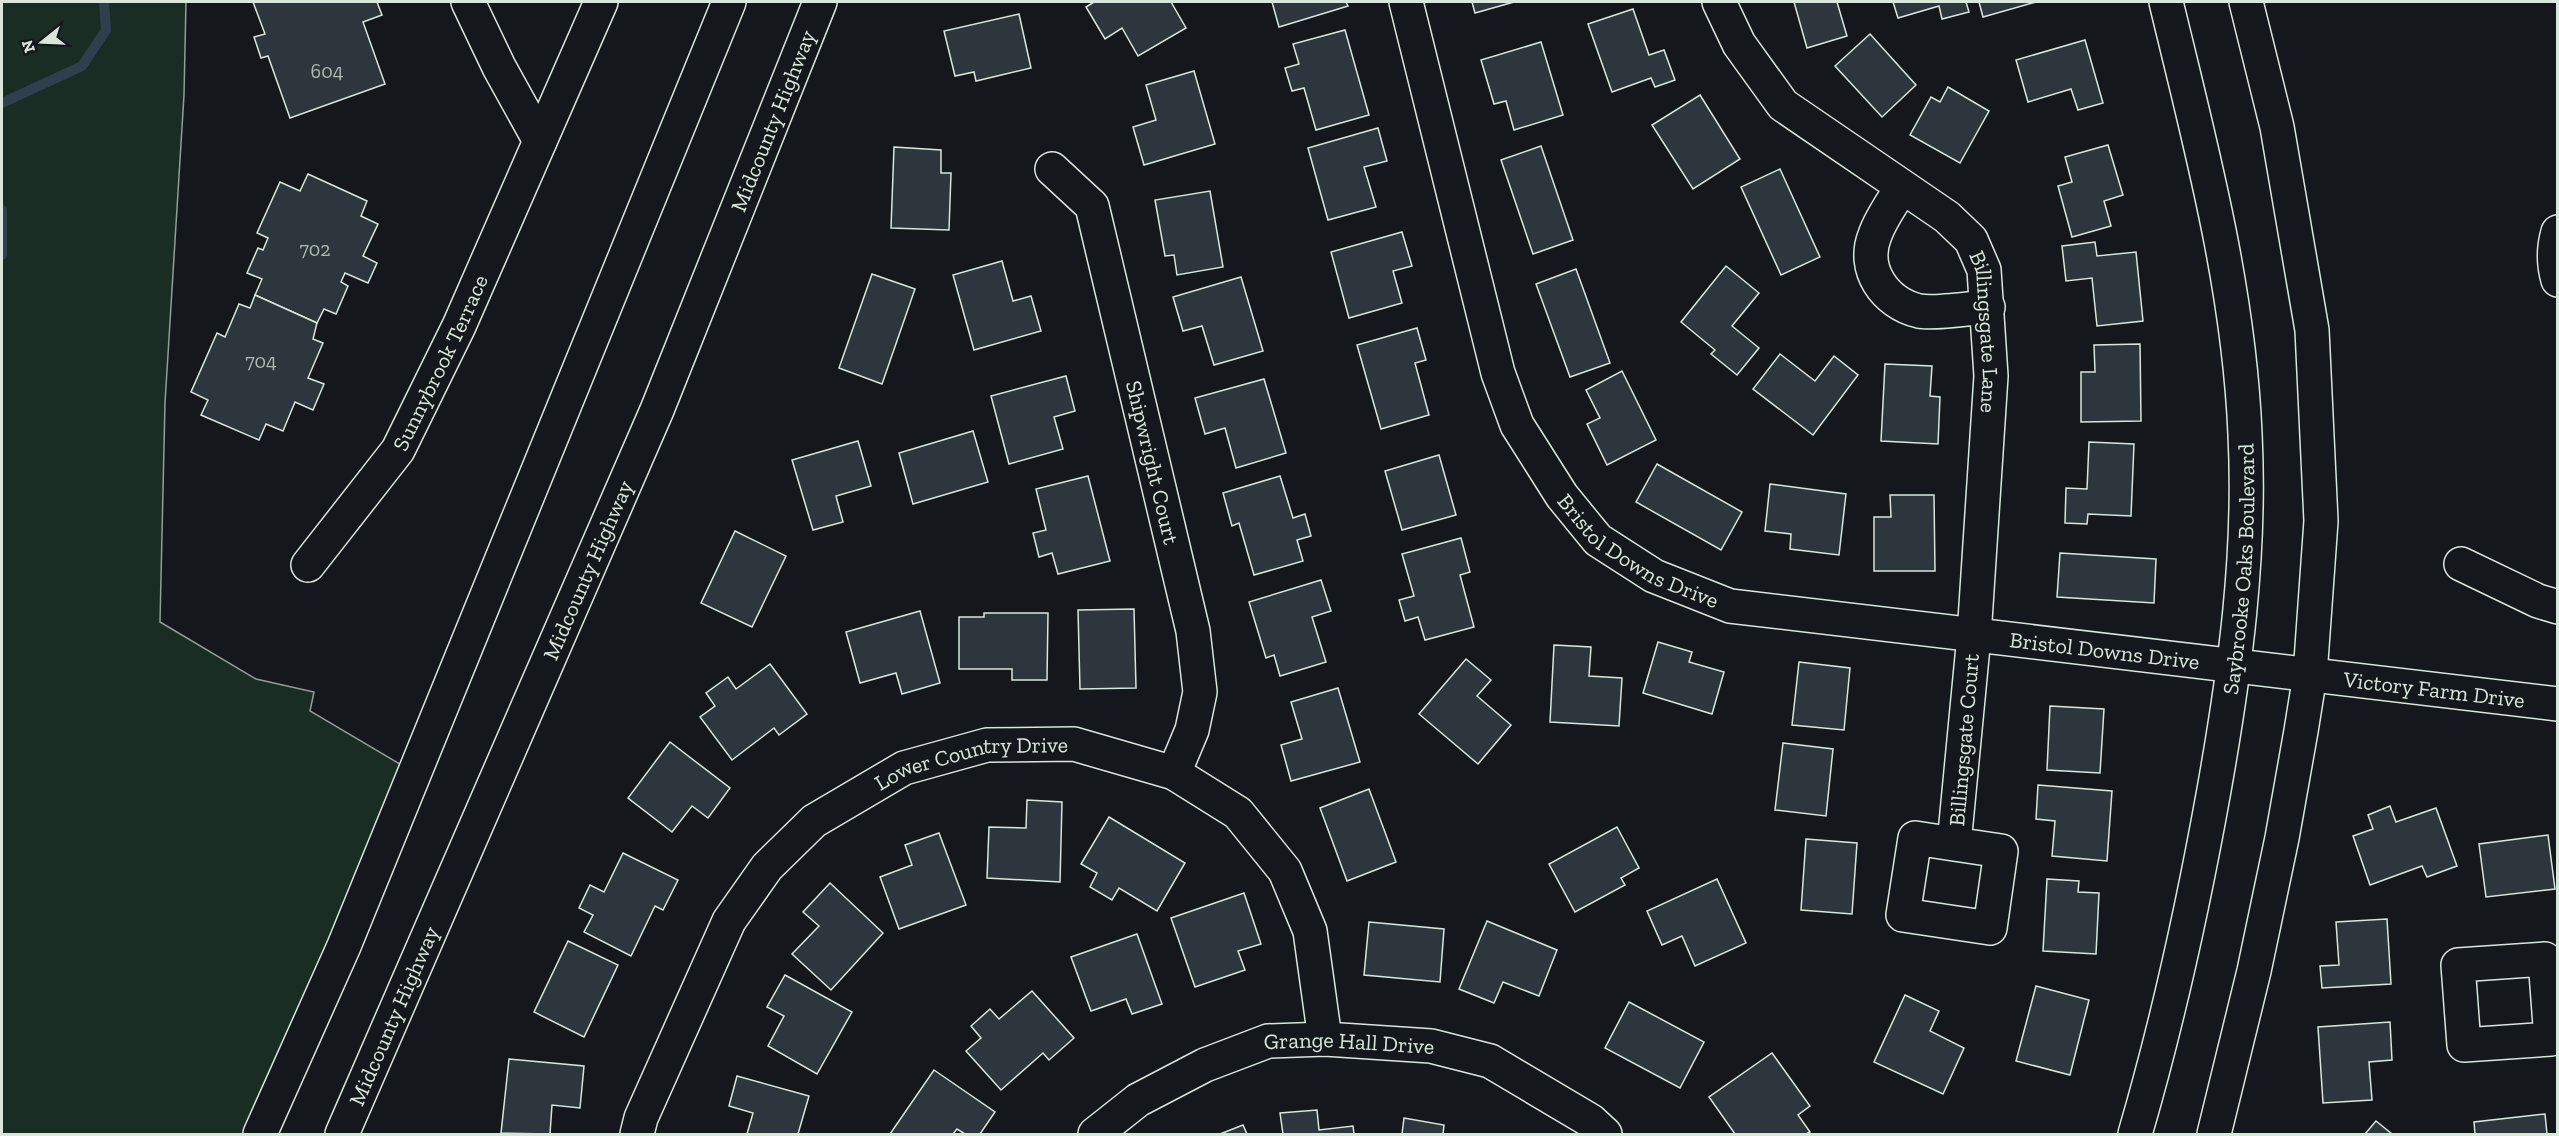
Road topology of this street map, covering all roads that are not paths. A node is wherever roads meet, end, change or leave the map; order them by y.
1 (468, 2) edge
2 (601, 2) edge
3 (729, 2) edge
4 (820, 2) edge
5 (1406, 2) edge
6 (1719, 2) edge
7 (2166, 2) edge
8 (2246, 2) edge
9 (540, 141) junction
10 (1052, 169) dead end
11 (1902, 187) junction
12 (2558, 232) edge
13 (2558, 280) edge
14 (1988, 307) junction
15 (2461, 564) dead end
16 (308, 565) dead end
17 (2558, 607) edge
18 (1974, 636) junction
19 (2235, 666) junction
20 (2310, 675) junction
21 (2558, 704) edge
22 (1174, 773) junction
23 (1954, 844) dead end
24 (1324, 1039) junction
25 (260, 1134) edge
26 (342, 1134) edge
27 (638, 1134) edge
28 (1095, 1134) edge
29 (1605, 1134) edge
30 (2135, 1134) edge
31 (2214, 1134) edge

1 - 9 street
2 - 9 street, Sunnybrook Terrace
3 - 25 street
4 - 26 street, Midcounty Highway
5 - 18 street, Bristol Downs Drive
6 - 11 street, Billingsgate Lane
7 - 19 street, Saybrooke Oaks Boulevard
8 - 20 street
9 - 16 street, Sunnybrook Terrace
10 - 22 street, Shipwright Court
11 - 14 street, Billingsgate Lane
11 - 14 street
12 - 13 street
14 - 18 street, Billingsgate Lane
15 - 17 street
18 - 19 street, Bristol Downs Drive
18 - 23 street, Billingsgate Court
19 - 20 street, Bristol Downs Drive
19 - 30 street, Saybrooke Oaks Boulevard
20 - 21 street, Victory Farm Drive
20 - 31 street
22 - 24 street, Lower Country Drive
22 - 27 street, Lower Country Drive
24 - 28 street, Grange Hall Drive
24 - 29 street, Grange Hall Drive

